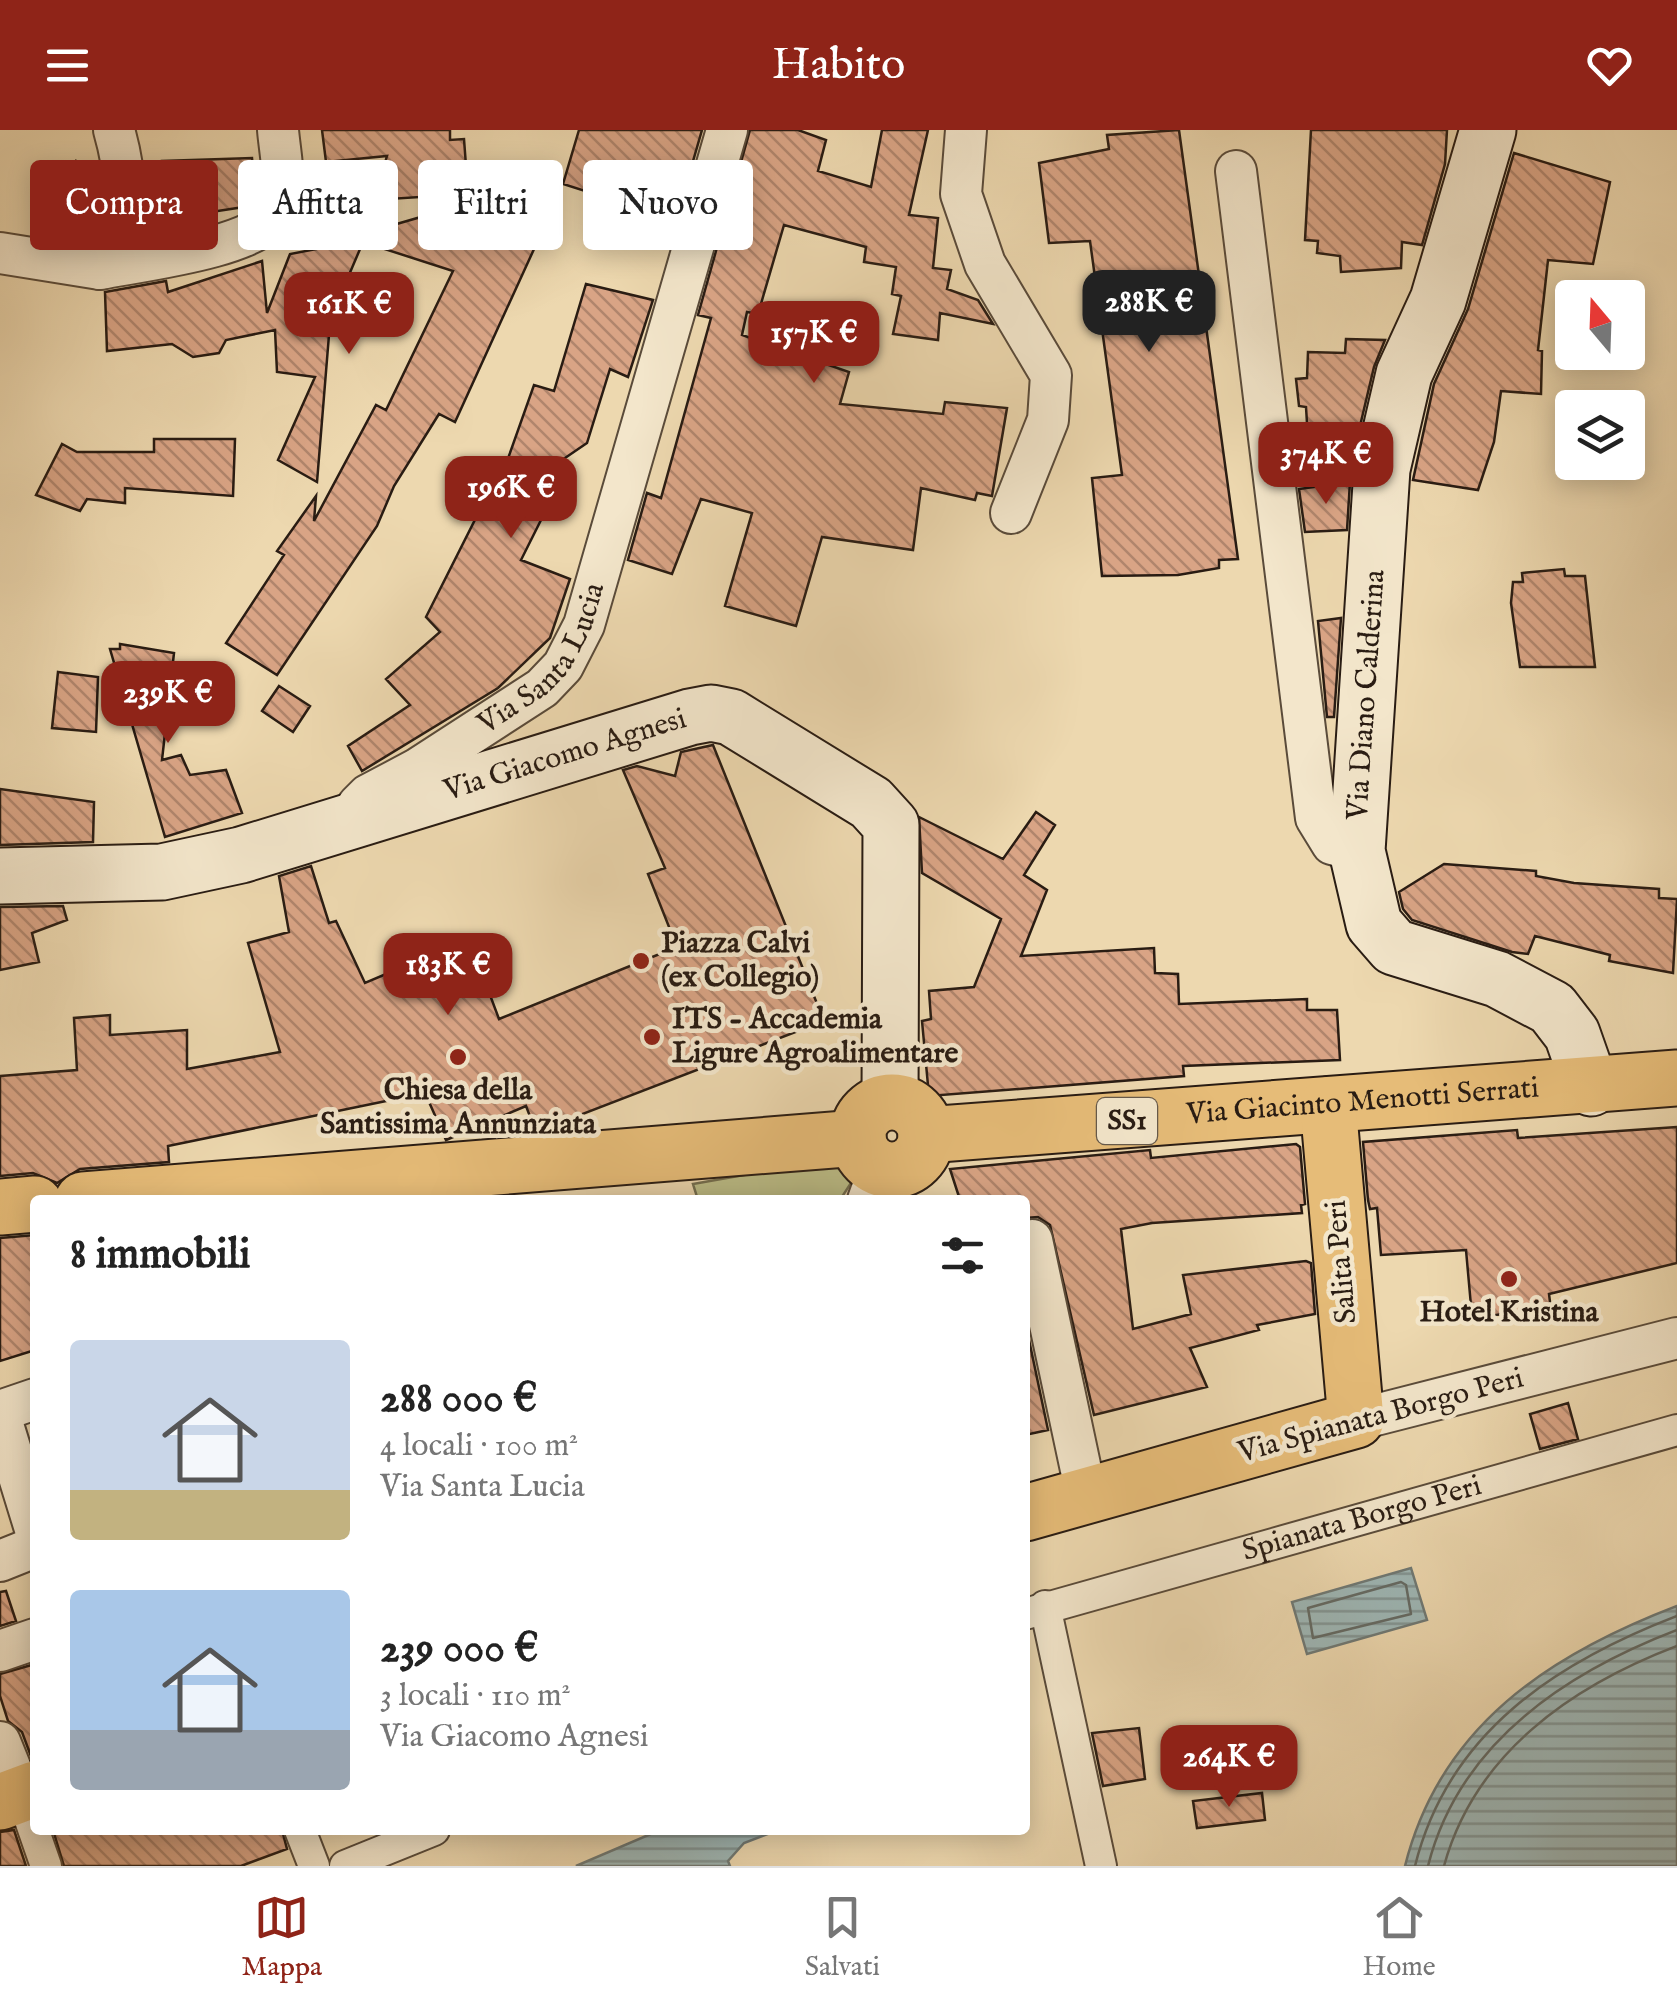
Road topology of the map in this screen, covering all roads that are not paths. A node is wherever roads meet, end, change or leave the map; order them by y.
1 (114, 130) edge
2 (278, 130) edge
3 (726, 130) edge
4 (966, 130) edge
5 (1488, 130) edge
6 (1236, 171) dead end
7 (107, 252) junction
8 (0, 253) edge
9 (1010, 513) dead end
10 (342, 822) junction
11 (1357, 851) junction
12 (0, 876) edge
13 (1677, 1078) edge
14 (1591, 1088) junction
15 (1328, 1105) junction
16 (884, 1148) edge
17 (145, 1195) edge
18 (30, 1204) edge
19 (0, 1207) edge
20 (1032, 1240) dead end
21 (1677, 1338) edge
22 (30, 1401) edge
23 (0, 1413) edge
24 (1356, 1420) junction
25 (1677, 1430) edge
26 (1087, 1498) junction
27 (30, 1512) edge
28 (1030, 1512) edge
29 (30, 1549) edge
30 (0, 1561) edge
31 (1035, 1610) edge
32 (30, 1641) edge
33 (0, 1651) edge
34 (0, 1742) edge
35 (19, 1795) edge
36 (30, 1824) edge
37 (34, 1835) edge
38 (302, 1835) edge
39 (422, 1835) edge
40 (46, 1866) edge
41 (314, 1866) edge
42 (344, 1866) edge
43 (1101, 1866) edge

1 - 7 street
2 - 7 street
3 - 10 street, Via Santa Lucia
4 - 9 street
5 - 11 main road, Via Diano Calderina
6 - 11 street
7 - 8 street
10 - 12 main road, Via Giacomo Agnesi
10 - 16 main road, Via Giacomo Agnesi
11 - 14 main road, Via Diano Calderina
13 - 14 main road, Via Giacinto Menotti Serrati / SS1
14 - 15 main road, Via Giacinto Menotti Serrati / SS1
15 - 16 main road, Via Giacinto Menotti Serrati / SS1
15 - 24 main road, Salita Peri
16 - 17 main road, SS1
18 - 19 main road
20 - 26 street
21 - 24 street, Via Spianata Borgo Peri
22 - 23 street
23 - 27 street
24 - 26 main road, Via Spianata Borgo Peri
25 - 31 street, Spianata Borgo Peri
26 - 28 main road, Via Spianata Borgo Peri
29 - 30 street
31 - 43 street
32 - 33 street
34 - 35 street
35 - 36 street
37 - 40 street
38 - 41 street
39 - 42 street

